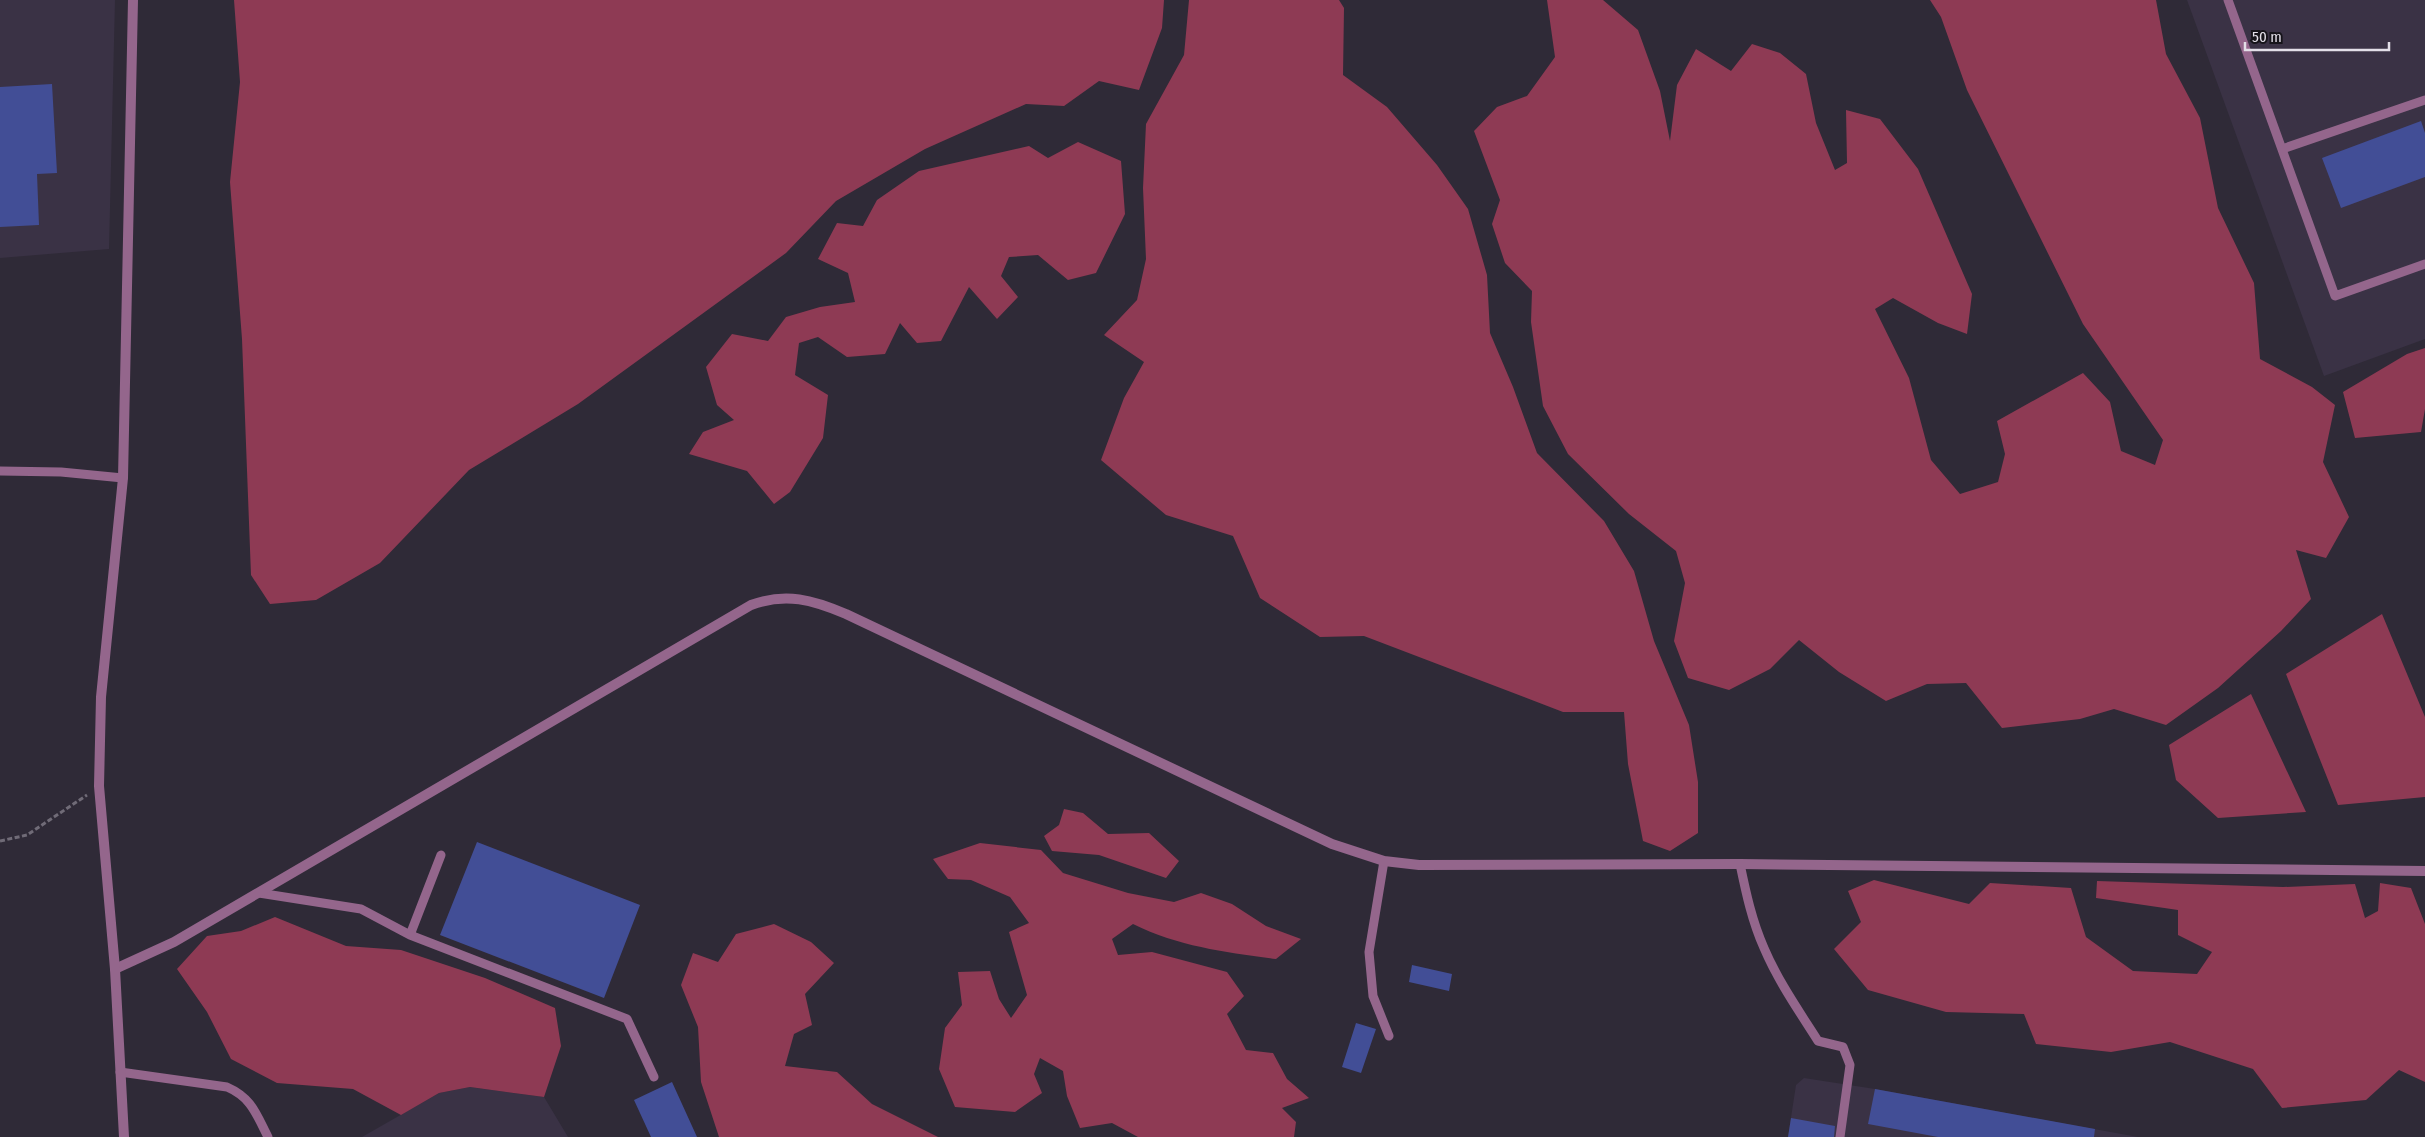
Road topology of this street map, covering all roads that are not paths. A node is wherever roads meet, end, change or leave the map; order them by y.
1 (133, 0) edge
2 (2228, 0) edge
3 (2425, 100) edge
4 (2282, 149) junction
5 (2425, 264) edge
6 (0, 471) edge
7 (123, 478) junction
8 (441, 855) dead end
9 (1384, 861) junction
10 (1740, 864) junction
11 (2425, 871) edge
12 (259, 893) junction
13 (410, 935) junction
14 (115, 969) junction
15 (1389, 1036) dead end
16 (120, 1072) junction
17 (654, 1076) dead end
18 (124, 1137) edge
19 (268, 1137) edge
20 (1840, 1137) edge

1 - 7 street
2 - 4 lane
3 - 4 lane
4 - 5 lane
6 - 7 lane
7 - 14 street
8 - 13 lane
9 - 10 street
9 - 12 street
9 - 15 lane
10 - 11 street
10 - 20 lane
12 - 13 lane
12 - 14 street
13 - 17 lane
14 - 16 street
16 - 18 street
16 - 19 lane

